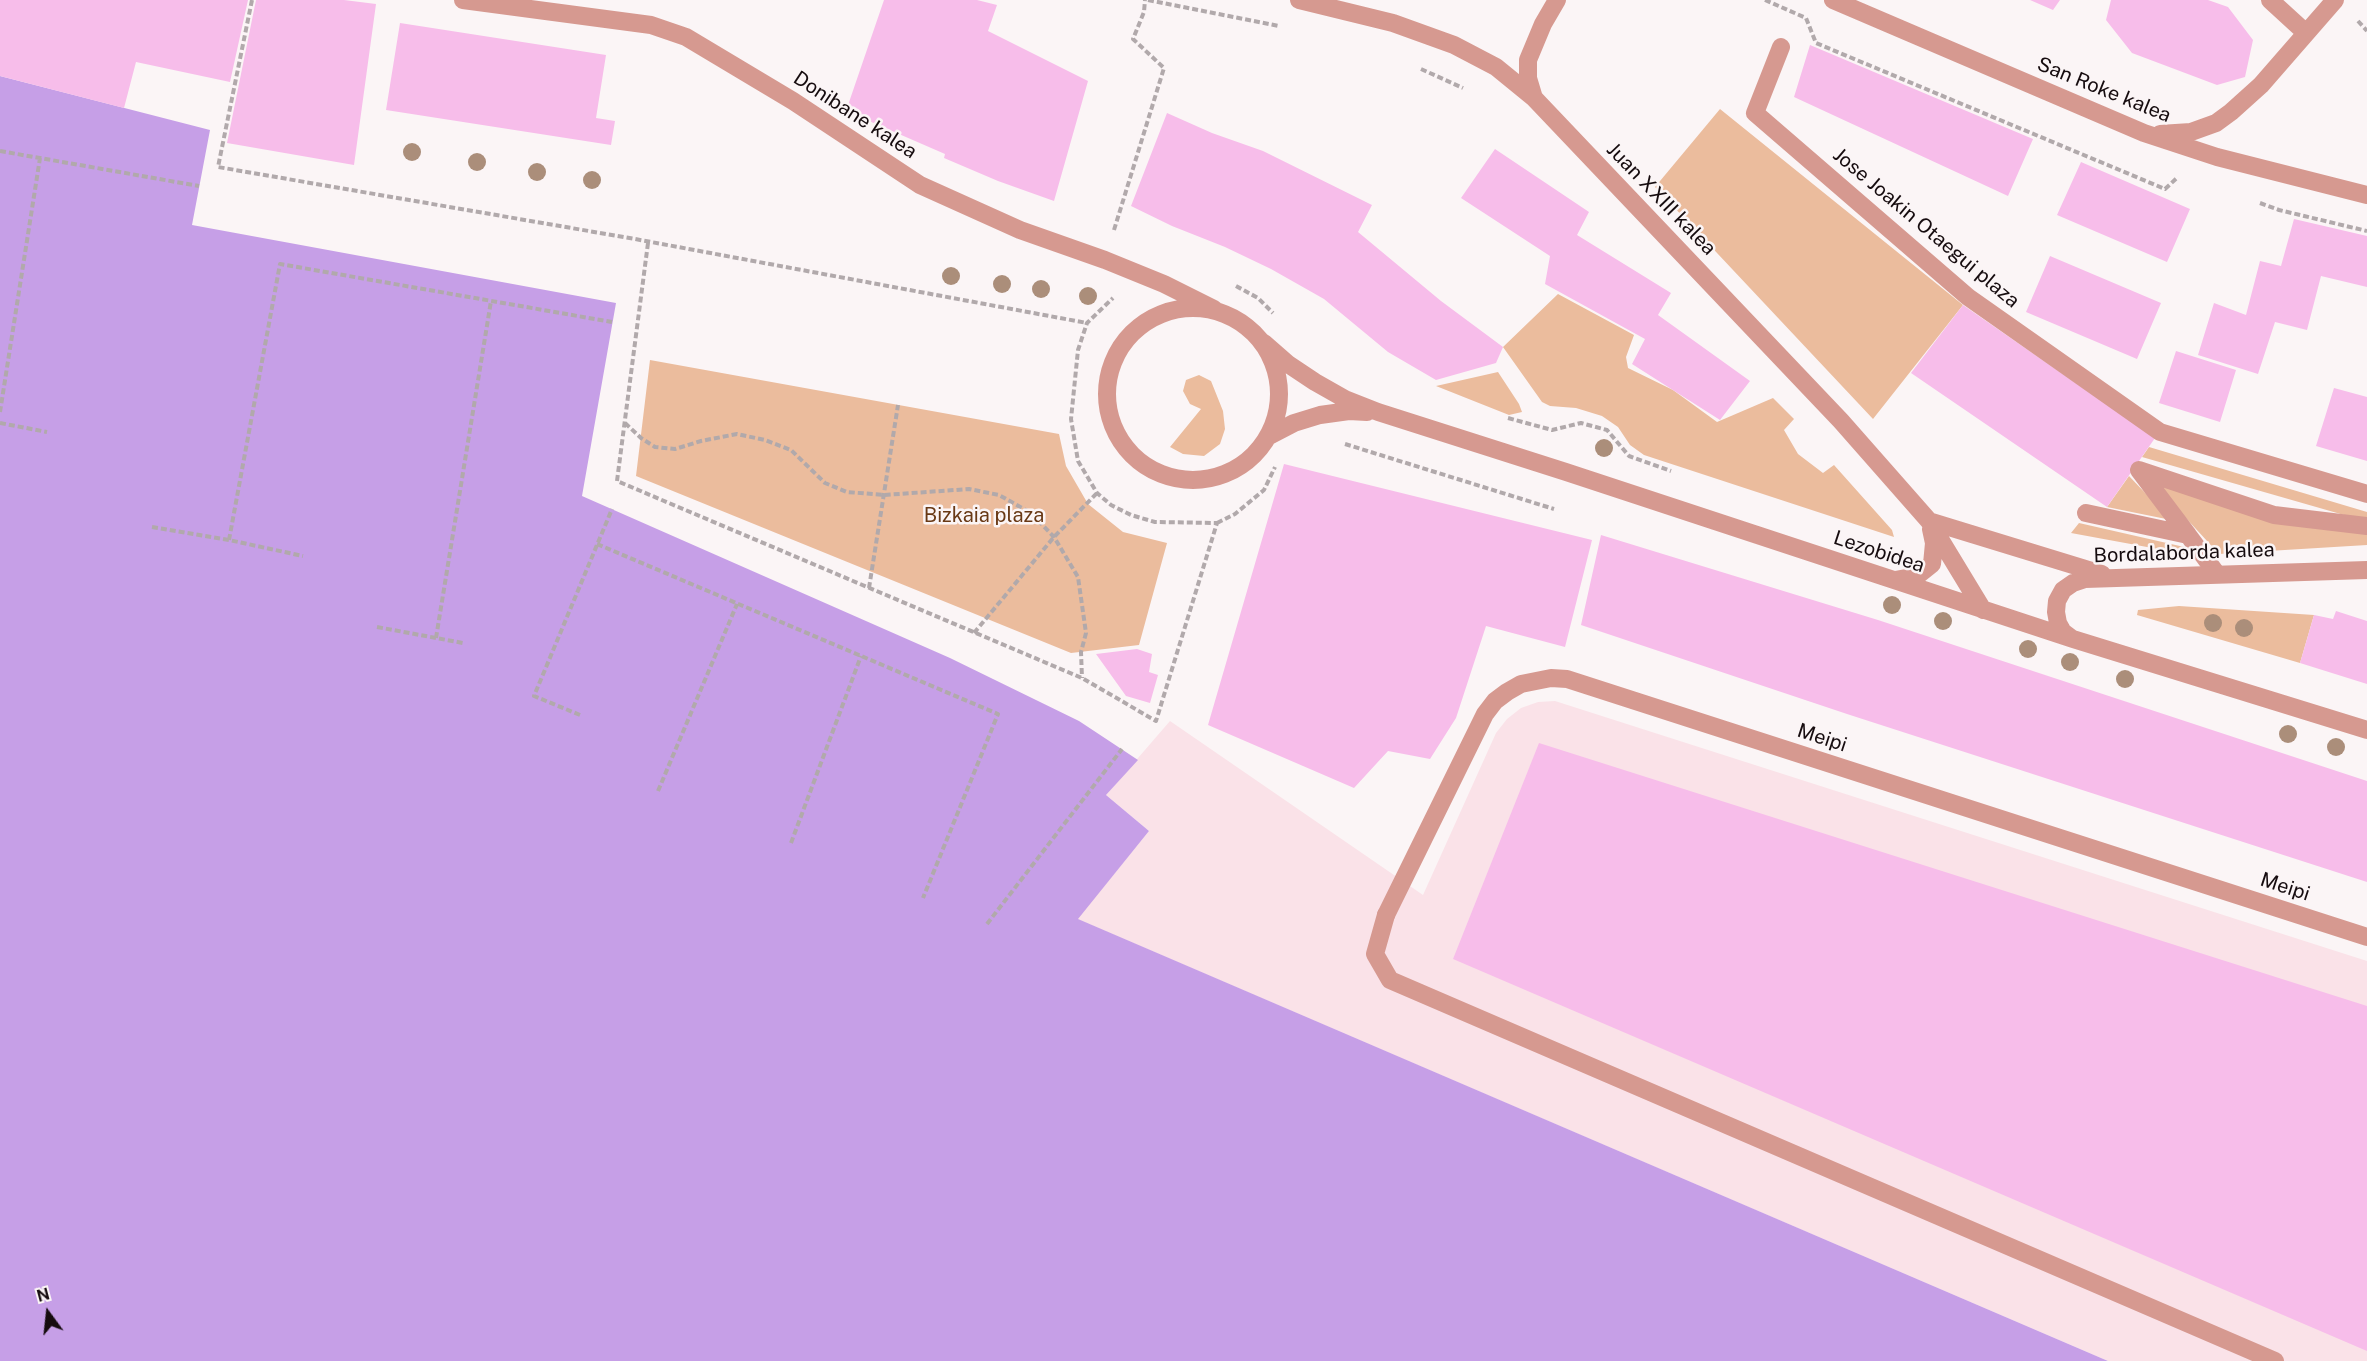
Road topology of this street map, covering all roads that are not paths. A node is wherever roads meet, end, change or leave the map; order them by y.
1 (463, 0) edge
2 (1299, 0) edge
3 (1557, 0) edge
4 (1833, 0) edge
5 (2270, 0) edge
6 (2335, 0) edge
7 (2306, 33) junction
8 (1781, 47) dead end
9 (1534, 98) junction
10 (2144, 133) junction
11 (2367, 195) edge
12 (1214, 309) junction
13 (1264, 343) junction
14 (1377, 412) junction
15 (1269, 436) junction
16 (2367, 494) edge
17 (2086, 513) dead end
18 (1929, 521) junction
19 (2367, 526) edge
20 (2188, 535) junction
21 (2367, 570) edge
22 (2217, 574) junction
23 (2115, 578) junction
24 (1895, 580) junction
25 (1983, 610) junction
26 (2073, 639) junction
27 (2367, 730) edge
28 (2367, 937) edge
29 (2275, 1361) edge

1 - 12 street, Donibane kalea
2 - 9 street, Juan XXIII kalea
3 - 9 street
4 - 10 street, San Roke kalea
5 - 7 street
6 - 7 street
7 - 10 street
8 - 16 street, Jose Joakin Otaegui plaza
9 - 18 street, Juan XXIII kalea
10 - 11 street, San Roke kalea
12 - 13 street
12 - 15 street
13 - 14 street, Lezobidea
13 - 15 street
14 - 15 street, Lezobidea
14 - 24 street, Lezobidea
17 - 20 street
18 - 23 street
18 - 24 street
18 - 25 street, Juan XXIII kalea
19 - 20 street
20 - 22 street
21 - 22 street, Bordalaborda kalea
22 - 23 street, Bordalaborda kalea
23 - 26 street, Bordalaborda kalea
24 - 25 street, Lezobidea
25 - 26 street, Lezobidea
26 - 27 street, Lezobidea
28 - 29 street, Meipi

